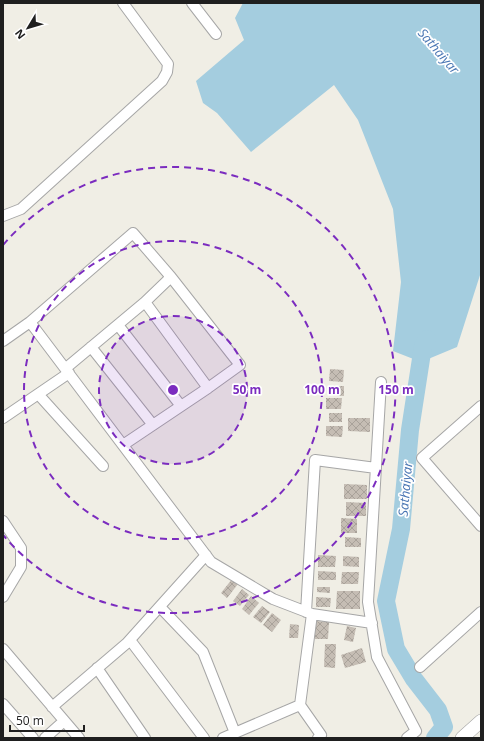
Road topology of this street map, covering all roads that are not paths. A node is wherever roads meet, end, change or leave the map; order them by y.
1 (123, 3) edge
2 (192, 3) edge
3 (216, 34) dead end
4 (3, 216) edge
5 (170, 277) junction
6 (145, 302) junction
7 (30, 322) junction
8 (118, 325) junction
9 (3, 341) edge
10 (91, 347) junction
11 (68, 370) junction
12 (381, 382) dead end
13 (208, 388) junction
14 (38, 394) junction
15 (181, 406) junction
16 (481, 406) edge
17 (3, 418) edge
18 (153, 426) junction
19 (124, 445) junction
20 (103, 466) dead end
21 (376, 468) junction
22 (3, 520) edge
23 (481, 526) edge
24 (206, 555) junction
25 (3, 597) edge
26 (160, 607) junction
27 (481, 612) edge
28 (309, 613) junction
29 (372, 623) junction
30 (130, 640) junction
31 (3, 649) edge
32 (420, 667) dead end
33 (98, 668) junction
34 (3, 704) edge
35 (300, 705) junction
36 (52, 707) junction
37 (64, 721) junction
38 (481, 721) edge
39 (235, 733) junction
40 (420, 735) edge
41 (33, 738) edge
42 (45, 738) edge
43 (79, 738) edge
44 (145, 738) edge
45 (204, 738) edge
46 (223, 738) edge
47 (318, 738) edge
48 (407, 738) edge
49 (462, 738) edge

1 - 4 street
2 - 3 street
5 - 6 street
5 - 7 street
5 - 13 street
6 - 8 street
6 - 13 street
7 - 9 street
7 - 11 street
8 - 10 street
8 - 15 street
10 - 11 street
10 - 18 street
11 - 14 street
11 - 19 street
12 - 21 street
13 - 15 street
14 - 17 street
14 - 20 street
15 - 18 street
16 - 23 street
18 - 19 street
19 - 24 street
21 - 28 street
21 - 29 street
22 - 25 street
24 - 26 street
24 - 28 street
26 - 30 street
26 - 39 street
27 - 32 street
28 - 29 street
28 - 35 street
29 - 40 street
30 - 33 street
30 - 45 street
31 - 36 street
33 - 36 street
33 - 44 street
34 - 41 street
35 - 39 street
35 - 47 street
36 - 37 street
37 - 42 street
37 - 43 street
38 - 49 street
39 - 46 street
40 - 48 street

